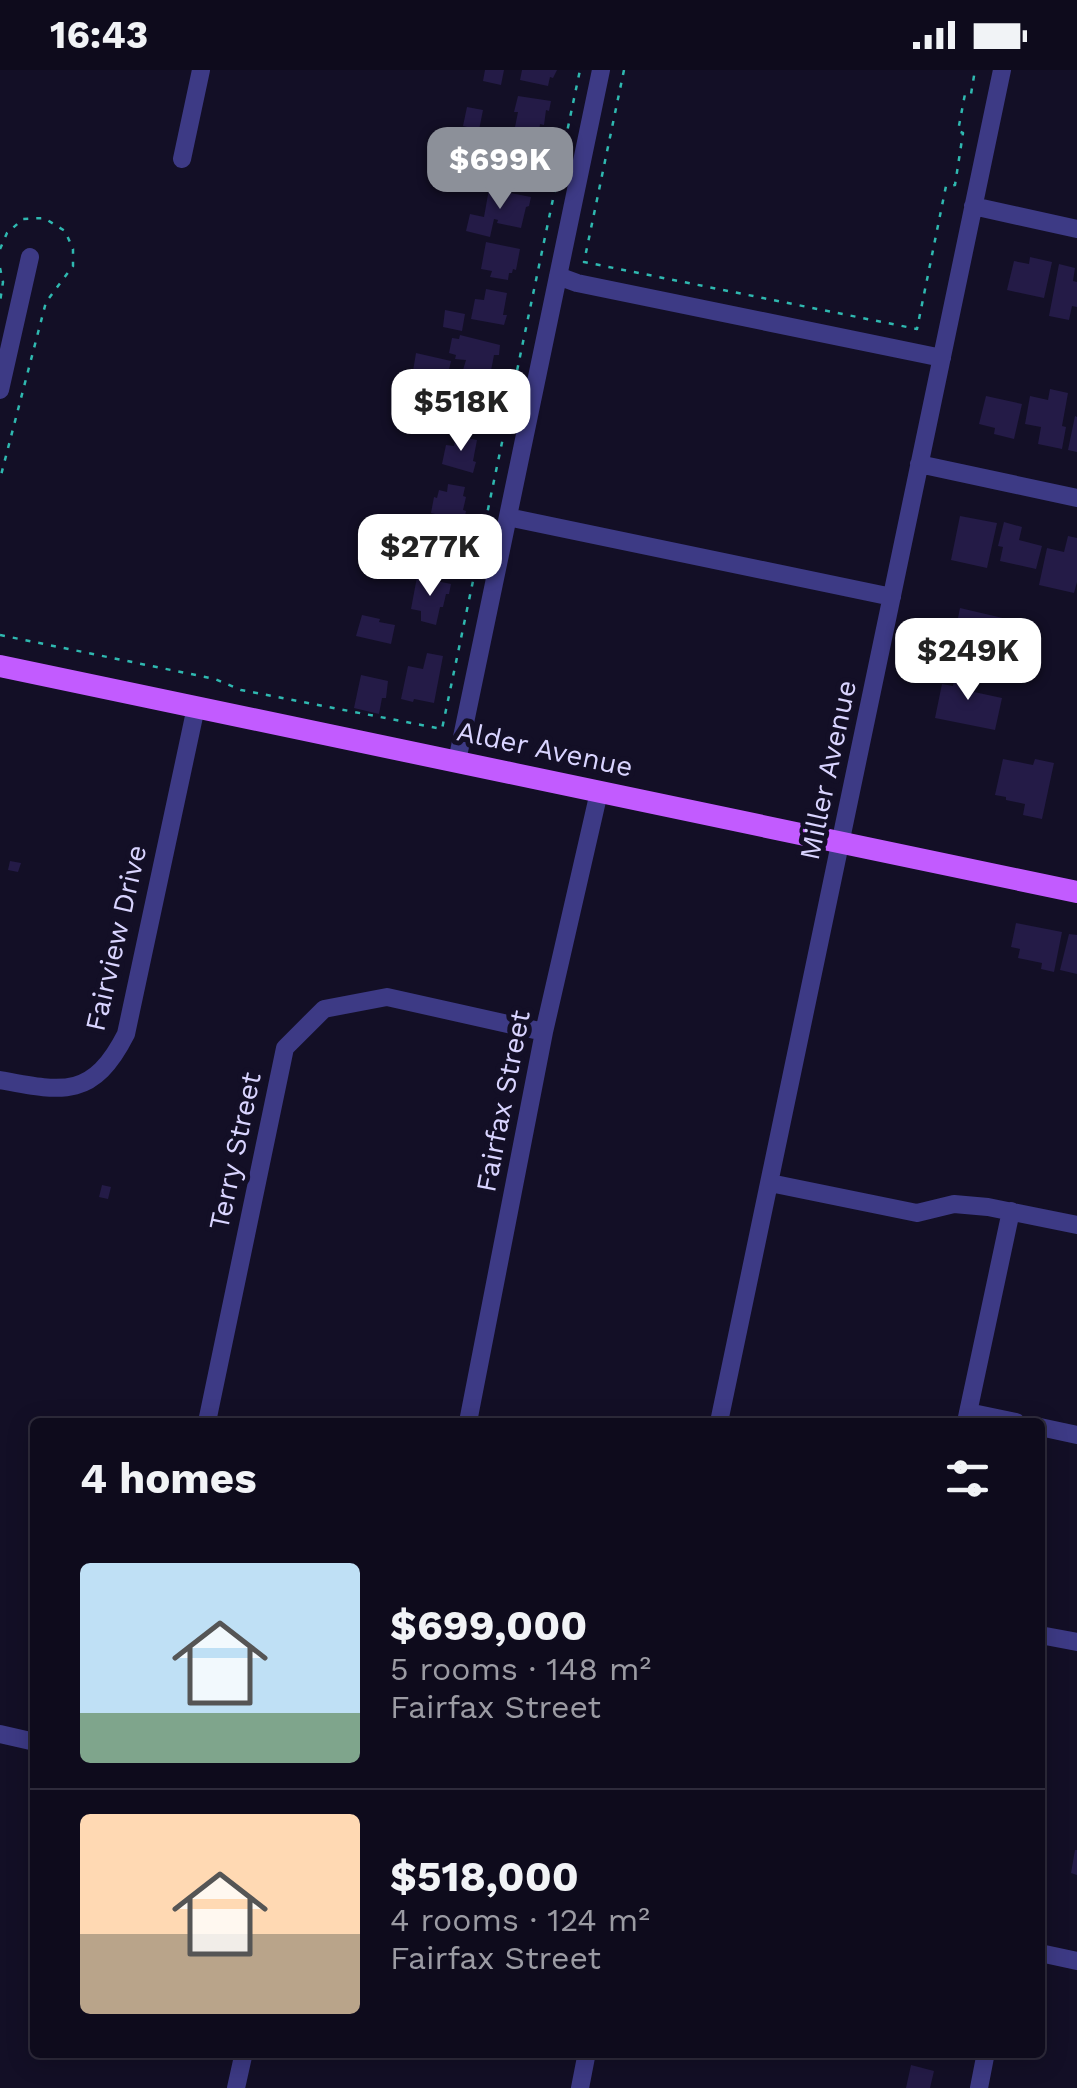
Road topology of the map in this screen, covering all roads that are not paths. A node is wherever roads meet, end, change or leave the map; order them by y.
1 (201, 70) edge
2 (601, 70) edge
3 (1002, 70) edge
4 (182, 160) dead end
5 (973, 206) junction
6 (1077, 229) edge
7 (30, 257) dead end
8 (558, 276) junction
9 (942, 358) junction
10 (0, 390) edge
11 (920, 464) junction
12 (1077, 498) edge
13 (508, 517) junction
14 (892, 597) junction
15 (0, 666) edge
16 (196, 707) junction
17 (457, 762) junction
18 (598, 792) junction
19 (841, 842) junction
20 (1077, 892) edge
21 (544, 1032) junction
22 (0, 1080) edge
23 (770, 1183) junction
24 (1011, 1211) junction
25 (1077, 1225) edge
26 (967, 1417) edge
27 (208, 1418) edge
28 (469, 1418) edge
29 (721, 1418) edge
30 (1045, 1429) edge
31 (1077, 1435) edge
32 (1045, 1636) edge
33 (1077, 1642) edge
34 (0, 1734) edge
35 (30, 1741) edge
36 (1045, 1954) edge
37 (1077, 1961) edge
38 (243, 2058) edge
39 (587, 2058) edge
40 (985, 2058) edge
41 (236, 2088) edge
42 (580, 2088) edge
43 (979, 2088) edge

1 - 4 street
2 - 8 street
3 - 5 street, Miller Avenue
5 - 6 street
5 - 9 street, Miller Avenue
7 - 10 street
8 - 9 street
8 - 13 street
9 - 11 street, Miller Avenue
11 - 12 street
11 - 14 street, Miller Avenue
13 - 14 street
13 - 17 street
14 - 19 street, Miller Avenue
15 - 16 main road, Alder Avenue
16 - 17 main road, Alder Avenue
16 - 22 street, Fairview Drive
17 - 18 main road, Alder Avenue
18 - 19 main road, Alder Avenue
18 - 21 street, Fairfax Street
19 - 20 main road, Alder Avenue
19 - 23 street, Miller Avenue
21 - 27 street, Terry Street
21 - 28 street, Fairfax Street
23 - 24 street
23 - 29 street, Miller Avenue
24 - 25 street
24 - 26 street
30 - 31 street
32 - 33 street
34 - 35 street
36 - 37 street
38 - 41 street
39 - 42 street
40 - 43 street

